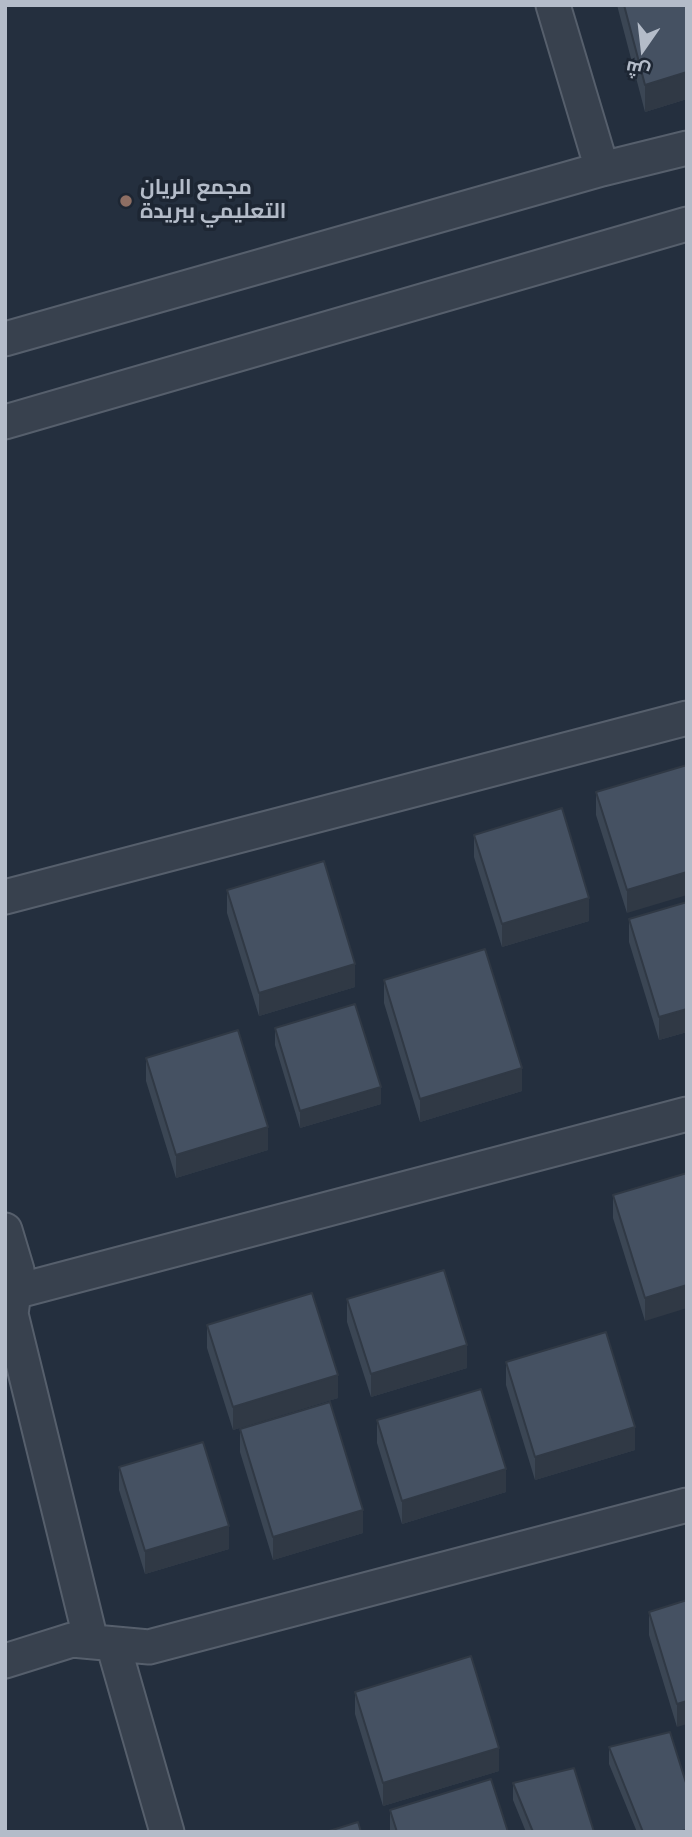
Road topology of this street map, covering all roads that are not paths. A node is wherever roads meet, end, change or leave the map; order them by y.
1 (553, 5) edge
2 (687, 148) edge
3 (601, 169) junction
4 (687, 224) edge
5 (5, 339) edge
6 (5, 422) edge
7 (687, 718) edge
8 (5, 897) edge
9 (687, 1114) edge
10 (5, 1230) edge
11 (13, 1293) junction
12 (687, 1505) edge
13 (102, 1642) junction
14 (5, 1661) edge
15 (167, 1832) edge

1 - 3 street
2 - 3 street
3 - 5 street
4 - 6 street
7 - 8 street
9 - 11 street
10 - 11 street
11 - 13 street
12 - 13 street
13 - 14 street
13 - 15 street

